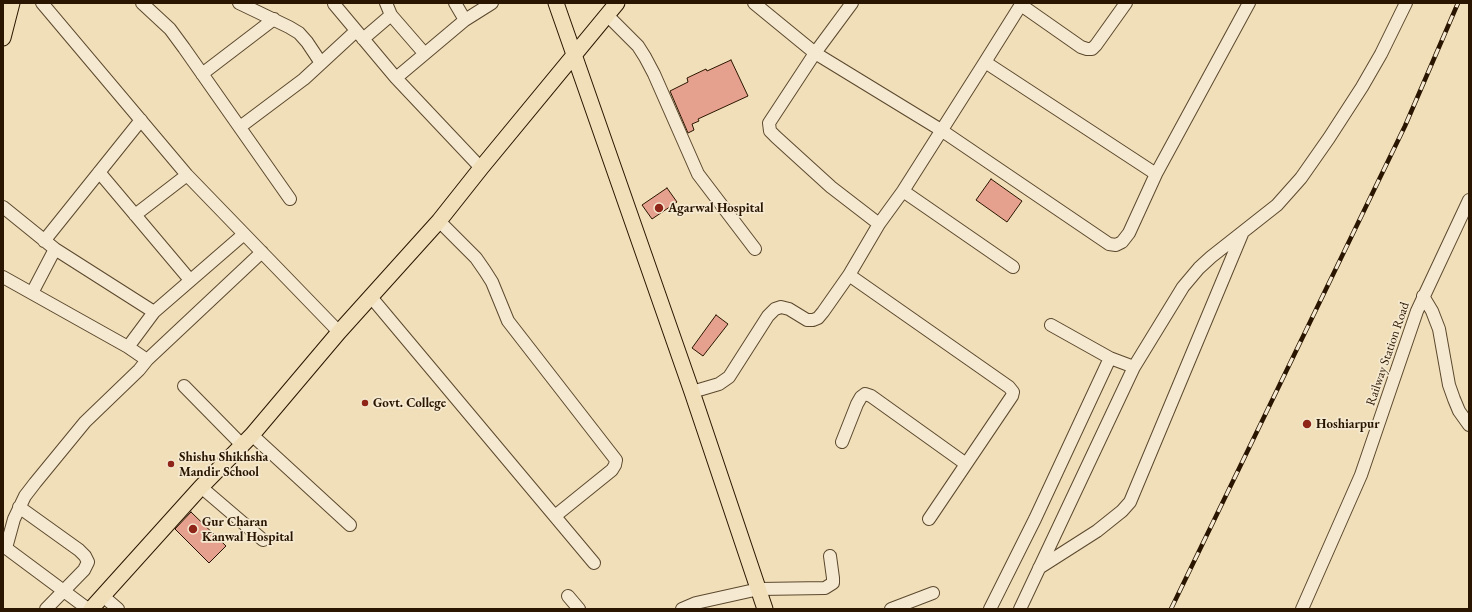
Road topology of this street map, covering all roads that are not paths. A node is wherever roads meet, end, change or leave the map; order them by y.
1 (42, 3) edge
2 (142, 3) edge
3 (239, 3) edge
4 (386, 3) edge
5 (455, 3) edge
6 (492, 3) edge
7 (556, 3) edge
8 (617, 3) edge
9 (754, 3) edge
10 (852, 3) edge
11 (1126, 3) edge
12 (1249, 3) edge
13 (1406, 3) edge
14 (334, 4) dead end
15 (1021, 4) edge
16 (8, 5) edge
17 (262, 8) edge
18 (391, 15) junction
19 (607, 15) junction
20 (274, 19) junction
21 (465, 20) junction
22 (360, 35) junction
23 (3, 38) edge
24 (815, 52) junction
25 (424, 54) junction
26 (575, 55) junction
27 (985, 62) junction
28 (321, 63) junction
29 (202, 74) junction
30 (396, 78) junction
31 (141, 120) junction
32 (240, 127) junction
33 (941, 130) junction
34 (481, 168) junction
35 (100, 172) junction
36 (1156, 174) junction
37 (187, 175) junction
38 (903, 192) junction
39 (290, 199) dead end
40 (1469, 200) edge
41 (3, 207) edge
42 (135, 215) junction
43 (439, 221) junction
44 (879, 224) junction
45 (1242, 233) junction
46 (244, 234) junction
47 (44, 241) junction
48 (55, 249) junction
49 (755, 249) dead end
50 (262, 252) junction
51 (1013, 267) dead end
52 (849, 275) junction
53 (3, 277) edge
54 (190, 280) junction
55 (32, 293) junction
56 (1424, 296) junction
57 (371, 297) junction
58 (154, 312) junction
59 (1051, 325) dead end
60 (339, 332) junction
61 (128, 347) junction
62 (1110, 358) junction
63 (147, 360) junction
64 (1134, 367) junction
65 (184, 386) dead end
66 (692, 392) junction
67 (1469, 425) edge
68 (247, 440) junction
69 (842, 442) dead end
70 (966, 464) junction
71 (200, 487) junction
72 (19, 507) junction
73 (555, 516) junction
74 (929, 519) dead end
75 (350, 525) dead end
76 (263, 540) dead end
77 (4, 550) edge
78 (830, 556) dead end
79 (594, 563) dead end
80 (1039, 568) junction
81 (759, 589) junction
82 (63, 591) junction
83 (933, 593) dead end
84 (103, 596) junction
85 (568, 596) dead end
86 (46, 609) edge
87 (88, 609) edge
88 (91, 609) edge
89 (118, 609) edge
90 (579, 609) edge
91 (682, 609) edge
92 (765, 609) edge
93 (892, 609) edge
94 (990, 609) edge
95 (1020, 609) edge
96 (1302, 609) edge

1 - 31 street
2 - 29 street
3 - 17 street
4 - 18 street
5 - 21 street
6 - 21 street
7 - 26 main road
8 - 19 main road
9 - 24 street
10 - 24 street
11 - 15 street
12 - 36 street
13 - 45 street
14 - 22 street
15 - 27 street
16 - 23 main road
17 - 20 street
18 - 22 street
18 - 25 street
19 - 26 main road
19 - 49 street
20 - 28 street
20 - 29 street
21 - 25 street
22 - 28 street
22 - 30 street
24 - 33 street
24 - 44 street
25 - 30 street
26 - 34 main road
26 - 66 main road
27 - 33 street
27 - 36 street
28 - 32 street
29 - 32 street
30 - 34 street
31 - 35 street
31 - 37 street
32 - 39 street
33 - 36 street
33 - 38 street
34 - 43 main road
35 - 42 street
35 - 47 street
37 - 42 street
37 - 46 street
38 - 44 street
38 - 51 street
40 - 56 street, Railway Station Road
41 - 47 street
42 - 54 street
43 - 57 main road
43 - 73 street
44 - 52 street
45 - 64 street
45 - 80 street
46 - 50 street
46 - 54 street
47 - 48 street
48 - 55 street
48 - 58 street
50 - 60 street
50 - 63 street
52 - 66 street
52 - 70 street
53 - 55 street
54 - 58 street
55 - 61 street
56 - 67 street
56 - 96 street, Railway Station Road
57 - 60 main road
57 - 73 street
58 - 61 street
59 - 62 street
60 - 68 main road
61 - 63 street
62 - 64 street
62 - 94 street
63 - 72 street
64 - 80 street
65 - 68 street
66 - 81 main road
68 - 71 main road
68 - 75 street
69 - 70 street
70 - 74 street
71 - 76 street
71 - 84 main road
72 - 77 street
72 - 82 street
73 - 79 street
77 - 82 street
78 - 81 street
80 - 95 street
81 - 91 street
81 - 92 main road
82 - 86 street
82 - 87 street
83 - 93 street
84 - 88 main road
84 - 89 street
85 - 90 street

